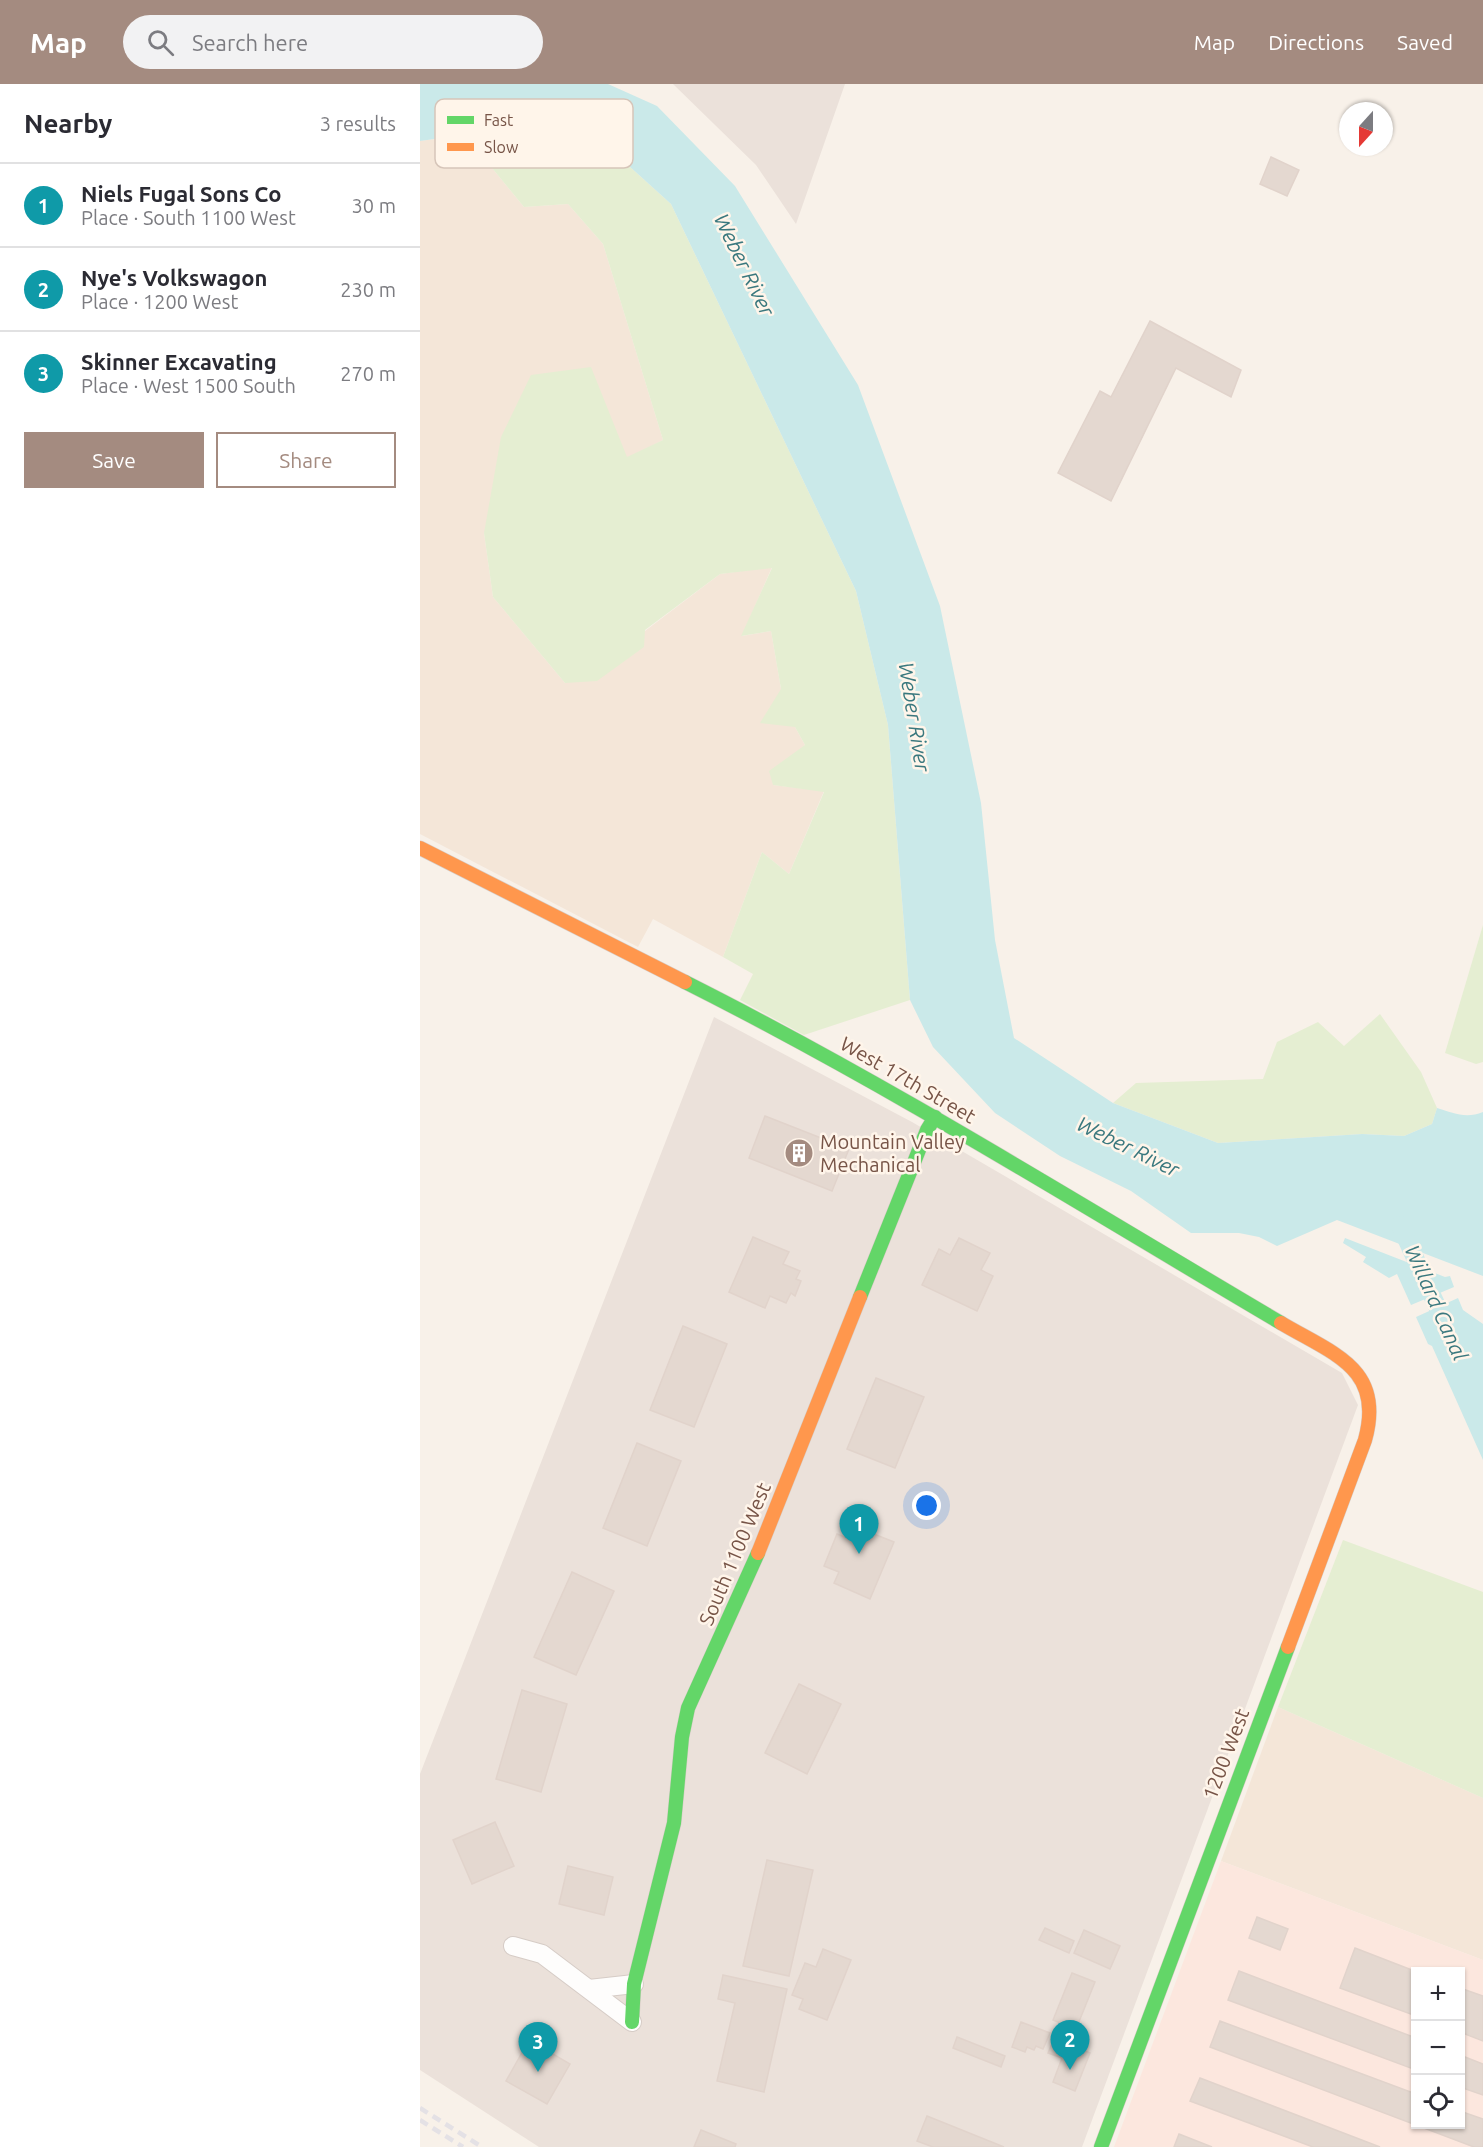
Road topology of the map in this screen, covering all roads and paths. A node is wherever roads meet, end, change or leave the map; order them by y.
1 (420, 848) edge
2 (935, 1116) junction
3 (1359, 1375) joint
4 (513, 1947) dead end
5 (634, 1983) junction
6 (589, 1989) junction
7 (632, 2022) joint
8 (1101, 2147) edge

1 - 2 street, West 17th Street
2 - 3 street, West 17th Street
2 - 5 street, South 1100 West
3 - 8 street, 1200 West
4 - 6 street
5 - 6 street
5 - 7 street, South 1100 West
6 - 7 street

